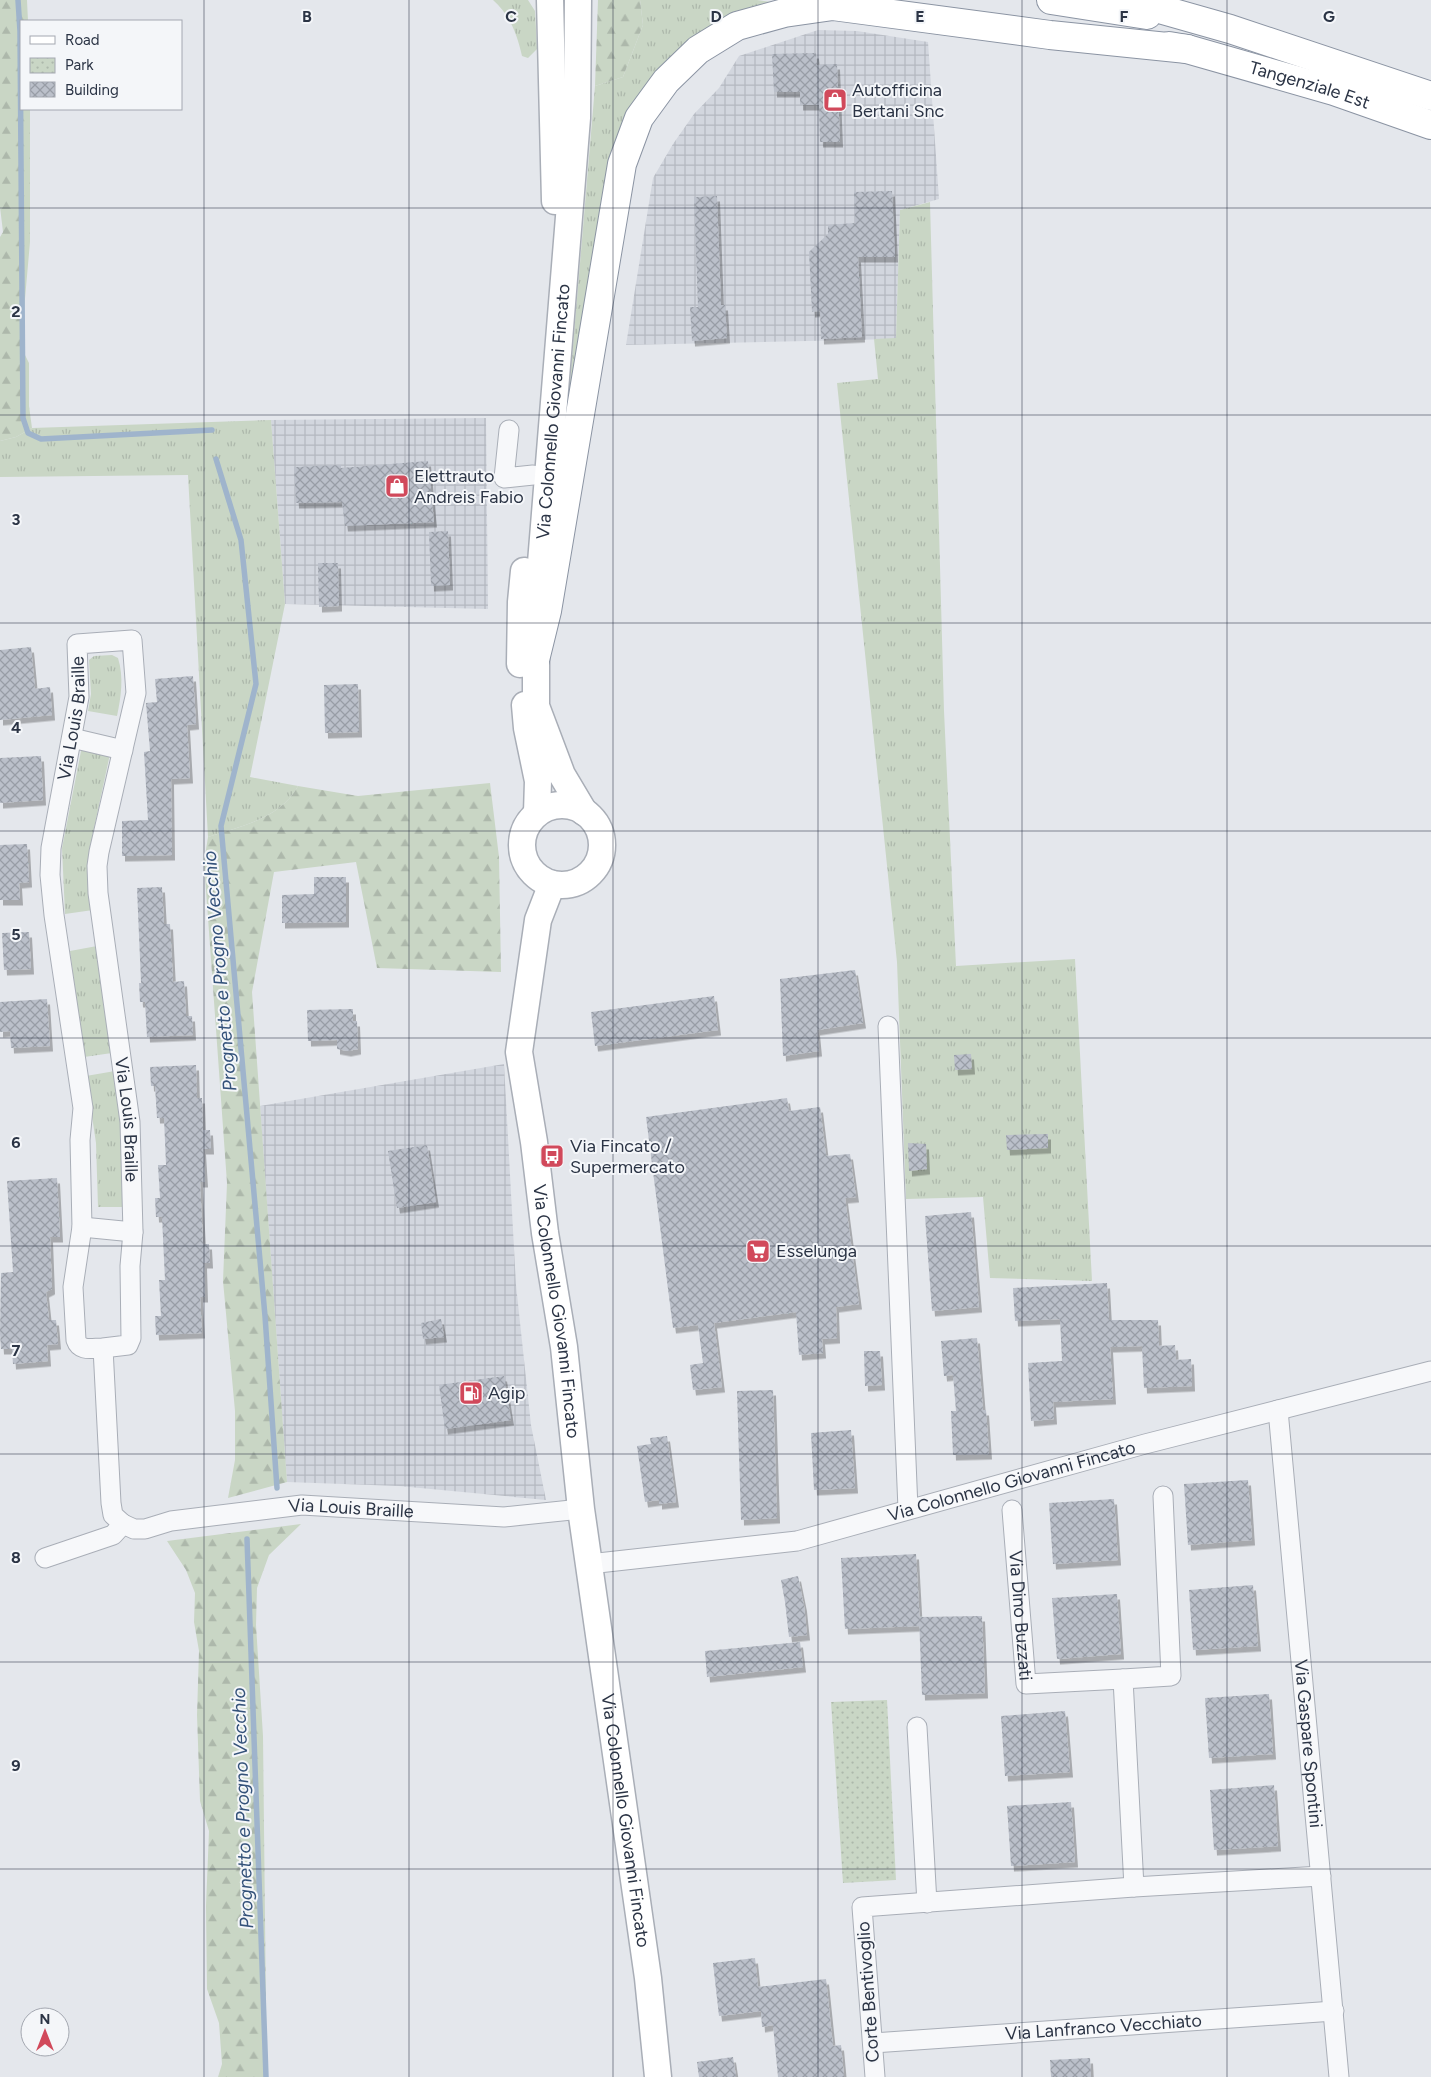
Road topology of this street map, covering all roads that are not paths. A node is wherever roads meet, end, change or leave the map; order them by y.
1 (550, 0) edge
2 (578, 0) edge
3 (897, 0) edge
4 (1051, 0) edge
5 (1128, 0) edge
6 (1230, 28) junction
7 (1186, 48) junction
8 (1431, 96) edge
9 (1431, 125) edge
10 (509, 430) dead end
11 (533, 475) junction
12 (535, 660) junction
13 (72, 738) junction
14 (122, 750) junction
15 (584, 812) junction
16 (537, 814) junction
17 (552, 884) junction
18 (888, 1026) dead end
19 (82, 1227) junction
20 (133, 1232) junction
21 (103, 1348) junction
22 (1431, 1371) edge
23 (1278, 1410) junction
24 (1163, 1496) dead end
25 (581, 1509) junction
26 (908, 1509) junction
27 (1012, 1510) dead end
28 (122, 1524) junction
29 (45, 1558) dead end
30 (588, 1564) junction
31 (1123, 1679) junction
32 (917, 1727) dead end
33 (1321, 1876) junction
34 (1134, 1887) junction
35 (927, 1903) junction
36 (1334, 2012) junction
37 (873, 2043) junction
38 (658, 2077) edge
39 (874, 2077) edge
40 (1339, 2077) edge

1 - 11 main road, Via Colonnello Giovanni Fincato
2 - 12 main road, Via Colonnello Giovanni Fincato
3 - 7 highway
4 - 6 highway
5 - 6 highway
6 - 8 highway, Tangenziale Est
7 - 9 highway, Tangenziale Est
7 - 12 highway
10 - 11 street
11 - 16 main road, Via Colonnello Giovanni Fincato
12 - 15 main road, Via Colonnello Giovanni Fincato
13 - 14 street
13 - 14 street, Via Louis Braille
13 - 19 street, Via Louis Braille
14 - 20 street, Via Louis Braille
15 - 16 main road
15 - 17 main road, Via Colonnello Giovanni Fincato
16 - 17 main road
17 - 25 main road, Via Colonnello Giovanni Fincato
18 - 26 street
19 - 20 street
19 - 21 street, Via Louis Braille
20 - 21 street, Via Louis Braille
21 - 28 street
22 - 23 street, Via Colonnello Giovanni Fincato
23 - 26 street, Via Colonnello Giovanni Fincato
23 - 33 street, Via Gaspare Spontini
24 - 31 street, Via Dino Buzzati
25 - 28 street, Via Louis Braille
25 - 30 main road, Via Colonnello Giovanni Fincato
26 - 30 street, Via Colonnello Giovanni Fincato
27 - 31 street, Via Dino Buzzati
28 - 29 street
30 - 38 main road, Via Colonnello Giovanni Fincato
31 - 34 street
32 - 35 street
33 - 34 street
33 - 36 street, Via Gaspare Spontini
34 - 35 street
35 - 37 street, Corte Bentivoglio
36 - 37 street, Via Lanfranco Vecchiato
36 - 40 street, Via Gaspare Spontini
37 - 39 street, Corte Bentivoglio

